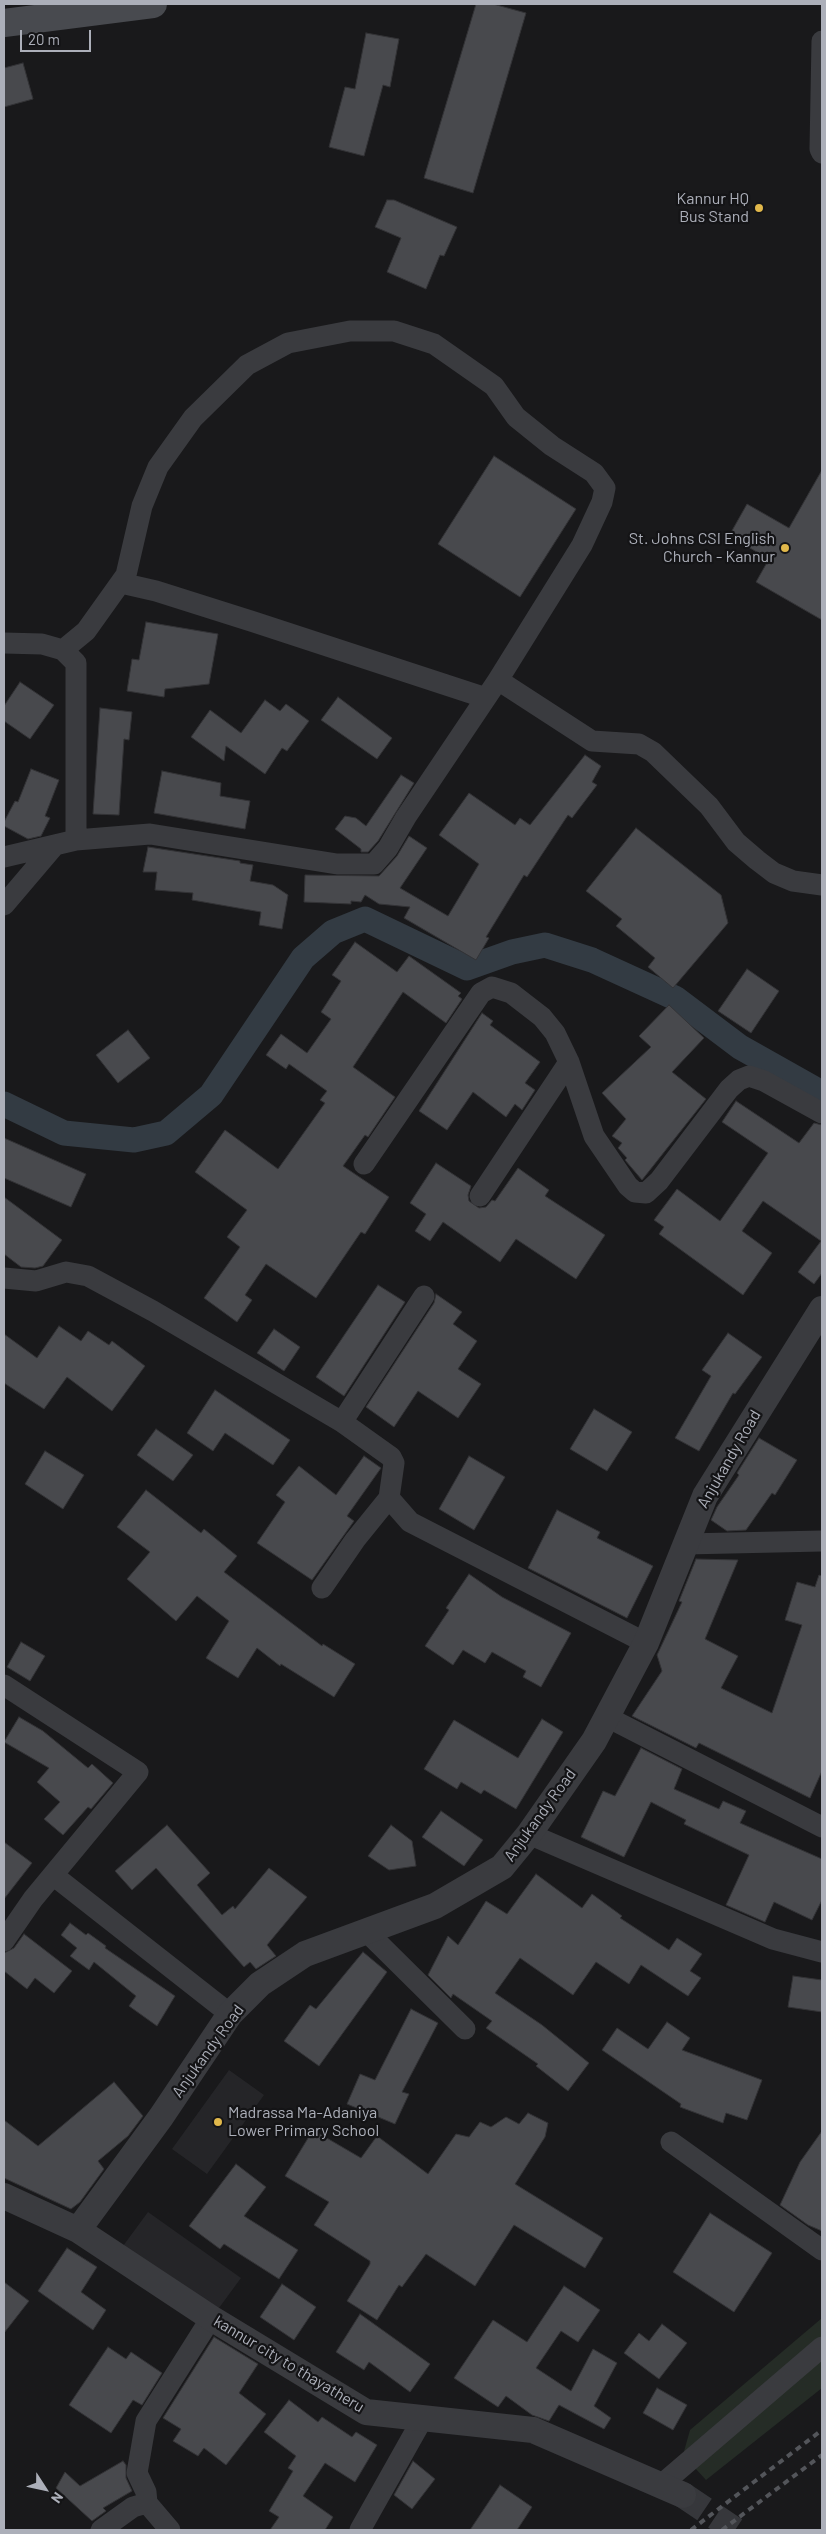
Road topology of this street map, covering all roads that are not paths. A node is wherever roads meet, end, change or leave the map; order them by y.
1 (153, 4) edge
2 (4, 23) edge
3 (822, 42) edge
4 (822, 153) edge
5 (121, 583) junction
6 (4, 643) edge
7 (63, 650) junction
8 (498, 680) junction
9 (486, 698) junction
10 (76, 840) junction
11 (55, 845) junction
12 (4, 857) edge
13 (822, 884) edge
14 (4, 905) edge
15 (569, 1062) junction
16 (822, 1113) edge
17 (364, 1164) dead end
18 (480, 1196) dead end
19 (4, 1278) edge
20 (424, 1296) dead end
21 (822, 1309) edge
22 (342, 1422) junction
23 (389, 1498) junction
24 (822, 1541) edge
25 (685, 1544) junction
26 (322, 1588) dead end
27 (646, 1643) junction
28 (4, 1685) edge
29 (607, 1717) junction
30 (822, 1827) edge
31 (529, 1834) junction
32 (53, 1875) junction
33 (365, 1930) junction
34 (4, 1941) edge
35 (822, 1952) edge
36 (230, 2014) junction
37 (465, 2029) dead end
38 (671, 2142) dead end
39 (4, 2196) edge
40 (78, 2230) junction
41 (822, 2250) edge
42 (211, 2318) junction
43 (822, 2347) edge
44 (423, 2418) junction
45 (672, 2490) joint
46 (147, 2503) junction
47 (101, 2530) edge
48 (170, 2530) edge
49 (360, 2530) edge

1 - 2 main road
3 - 4 street
5 - 7 street
5 - 8 street
5 - 9 street
6 - 7 street
7 - 10 street
8 - 9 street
8 - 13 street
9 - 10 street
10 - 11 street
11 - 12 street
11 - 14 street
15 - 16 street
15 - 17 street
15 - 18 street
19 - 22 street
20 - 22 street
21 - 25 street, Anjukandy Road
22 - 23 street
23 - 26 street
23 - 27 street
24 - 25 street
25 - 27 street, Anjukandy Road
27 - 29 street, Anjukandy Road
28 - 32 street
29 - 30 street
29 - 31 street, Anjukandy Road
31 - 33 street, Anjukandy Road
31 - 35 street
32 - 34 street
32 - 36 street
33 - 36 street, Anjukandy Road
33 - 37 street
36 - 40 street, Anjukandy Road
38 - 41 street
39 - 40 street, kannur city to thayatheru
40 - 42 street, kannur city to thayatheru
42 - 44 street, kannur city to thayatheru
42 - 46 street
43 - 45 street
44 - 45 street, kannur city to thayatheru
44 - 49 street
46 - 47 street
46 - 48 street

